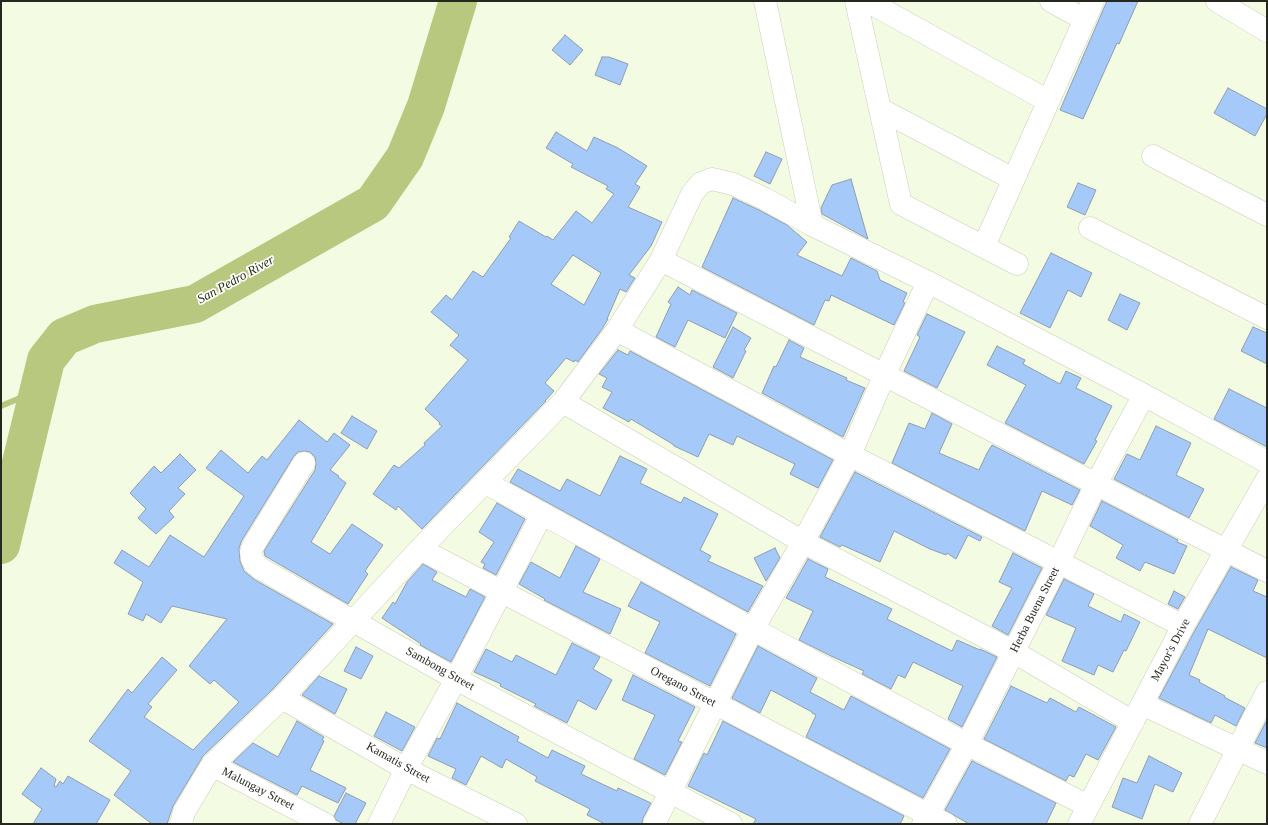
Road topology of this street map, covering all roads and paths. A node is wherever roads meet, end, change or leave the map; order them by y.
1 (765, 1) edge
2 (856, 1) edge
3 (867, 1) edge
4 (1052, 1) edge
5 (1217, 1) edge
6 (1089, 10) edge
7 (1267, 31) edge
8 (1048, 101) junction
9 (880, 109) junction
10 (1153, 156) dead end
11 (1014, 179) junction
12 (1267, 215) edge
13 (812, 225) junction
14 (1090, 228) dead end
15 (984, 246) junction
16 (661, 260) junction
17 (1017, 264) dead end
18 (928, 282) junction
19 (1267, 318) edge
20 (617, 330) junction
21 (884, 376) junction
22 (1144, 395) junction
23 (563, 402) junction
24 (850, 455) junction
25 (1267, 462) edge
26 (304, 463) dead end
27 (1267, 479) edge
28 (486, 483) junction
29 (1096, 484) junction
30 (542, 514) junction
31 (803, 542) junction
32 (420, 549) junction
33 (1226, 550) junction
34 (1059, 562) junction
35 (1267, 571) edge
36 (501, 592) junction
37 (353, 621) junction
38 (1183, 626) junction
39 (753, 629) junction
40 (1014, 652) junction
41 (456, 679) junction
42 (1267, 692) edge
43 (282, 698) junction
44 (716, 704) junction
45 (1138, 713) junction
46 (967, 744) junction
47 (1237, 749) junction
48 (1267, 763) edge
49 (212, 765) junction
50 (406, 769) junction
51 (670, 792) junction
52 (1084, 815) edge
53 (932, 821) edge
54 (181, 824) edge
55 (325, 824) edge
56 (379, 824) edge
57 (516, 824) edge
58 (654, 824) edge
59 (731, 824) edge
60 (1200, 824) edge

1 - 13 street
2 - 9 street
3 - 8 street
4 - 6 street
5 - 7 street
6 - 8 street
8 - 11 street
9 - 11 street
9 - 15 street
10 - 12 street
11 - 15 street
13 - 16 street
13 - 18 street
14 - 19 street
15 - 17 street
16 - 20 street
16 - 21 street
18 - 21 street
18 - 22 street
20 - 23 street
20 - 24 street
21 - 24 street
21 - 29 street
22 - 25 street
22 - 29 street, Herba Buena Street
23 - 28 street
23 - 31 street
24 - 31 street
24 - 34 street
26 - 37 street, Sambong Street
27 - 33 street, Mayor's Drive
28 - 30 street
28 - 32 street
29 - 33 street
29 - 34 street, Herba Buena Street
30 - 36 street
30 - 39 street
31 - 39 street
31 - 40 street
32 - 36 street, Oregano Street
32 - 37 street
33 - 35 street
33 - 38 street, Mayor's Drive
34 - 38 street
34 - 40 street, Herba Buena Street
36 - 41 street
36 - 44 street, Oregano Street
37 - 41 street, Sambong Street
37 - 43 street
38 - 45 street, Mayor's Drive
39 - 44 street
39 - 46 street
40 - 45 street
40 - 46 street, Herba Buena Street
41 - 50 street
41 - 51 street, Sambong Street
42 - 47 street
43 - 49 street
43 - 50 street, Kamatis Street
44 - 51 street
44 - 53 street, Oregano Street
45 - 47 street
45 - 52 street, Mayor's Drive
46 - 52 street
46 - 53 street, Herba Buena Street
47 - 48 street
47 - 60 street
49 - 54 street
49 - 55 street, Malungay Street
50 - 56 street
50 - 57 street, Kamatis Street
51 - 58 street
51 - 59 street, Sambong Street

